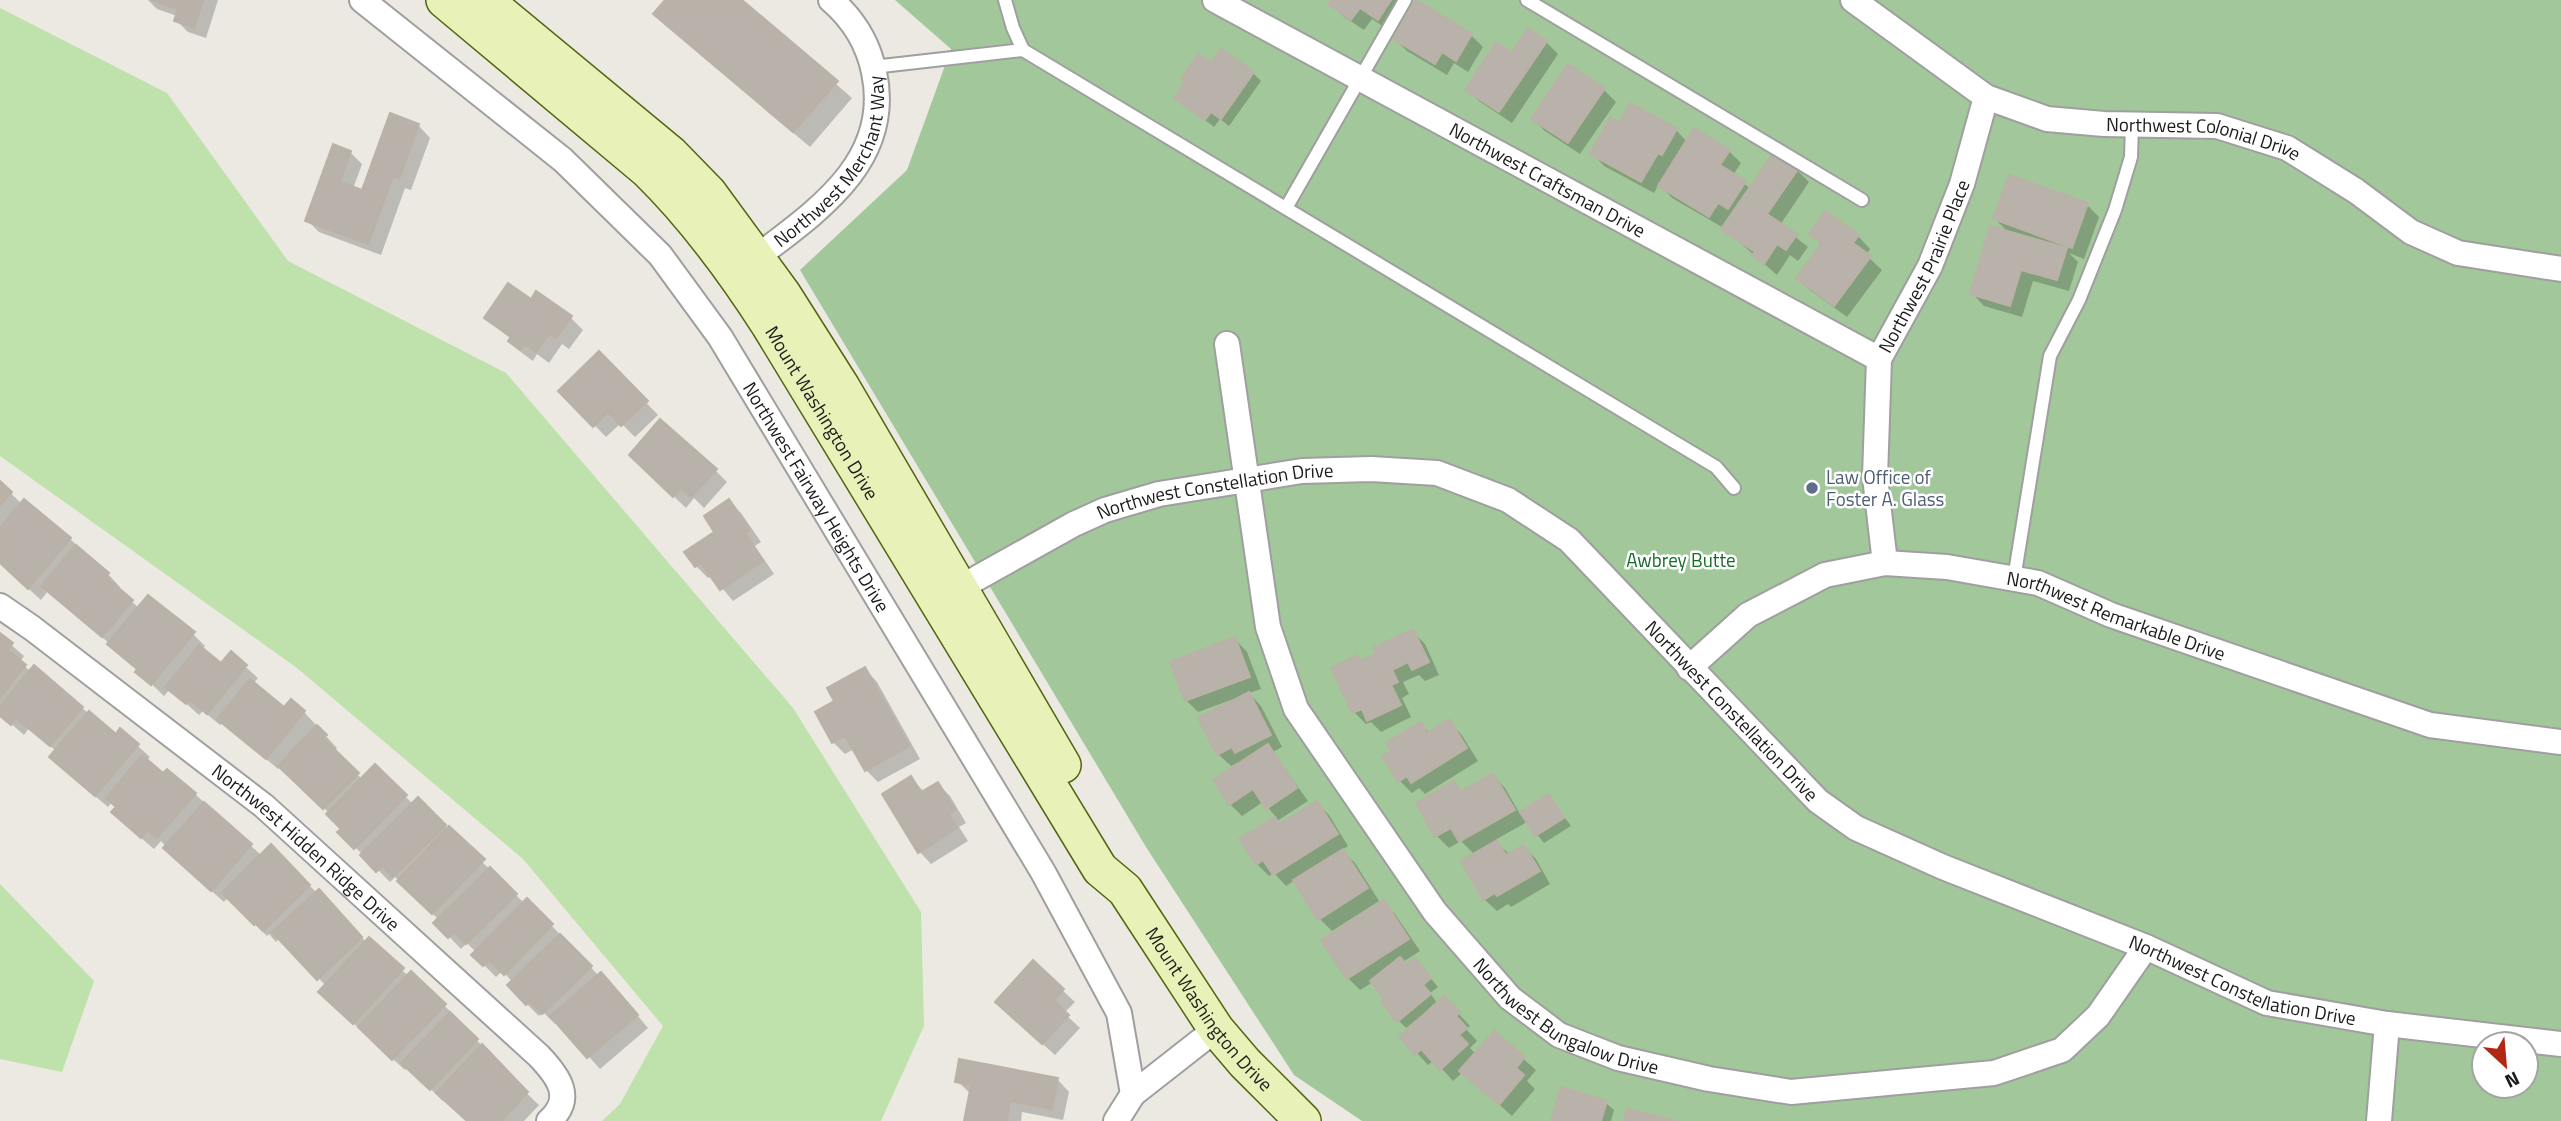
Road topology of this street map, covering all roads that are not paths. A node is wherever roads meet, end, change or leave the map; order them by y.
1 (362, 0) edge
2 (444, 0) edge
3 (485, 0) edge
4 (831, 0) edge
5 (1005, 0) edge
6 (1215, 0) edge
7 (1405, 0) edge
8 (1527, 0) edge
9 (1853, 0) edge
10 (1023, 50) junction
11 (873, 66) junction
12 (1361, 79) junction
13 (1986, 97) junction
14 (2132, 125) junction
15 (1862, 200) dead end
16 (1286, 208) junction
17 (746, 265) junction
18 (2561, 269) edge
19 (1227, 344) dead end
20 (1879, 359) junction
21 (1247, 480) junction
22 (1734, 488) dead end
23 (1885, 563) junction
24 (2014, 579) junction
25 (948, 594) junction
26 (0, 606) edge
27 (1689, 668) junction
28 (2561, 742) edge
29 (2146, 947) junction
30 (2387, 1024) junction
31 (1216, 1028) junction
32 (2561, 1044) edge
33 (1133, 1094) junction
34 (549, 1121) edge
35 (1116, 1121) edge
36 (1303, 1121) edge
37 (2379, 1121) edge

1 - 33 street, Northwest Fairway Heights Drive
2 - 17 main road, Mount Washington Drive
3 - 17 main road, Mount Washington Drive
4 - 11 street, Northwest Merchant Way
5 - 10 lane
6 - 12 street, Northwest Craftsman Drive
7 - 12 lane
8 - 15 lane
9 - 13 street, Northwest Colonial Drive
10 - 11 lane
10 - 16 lane
11 - 17 street, Northwest Merchant Way
12 - 16 lane
12 - 20 street, Northwest Craftsman Drive
13 - 14 street, Northwest Colonial Drive
13 - 20 street, Northwest Prairie Place
14 - 18 street, Northwest Colonial Drive
14 - 24 lane
16 - 22 lane
17 - 25 main road, Mount Washington Drive
19 - 21 street, Northwest Bungalow Drive
20 - 23 street, Northwest Prairie Place
21 - 25 street, Northwest Constellation Drive
21 - 27 street, Northwest Constellation Drive
21 - 29 street, Northwest Bungalow Drive
23 - 24 street, Northwest Remarkable Drive
23 - 27 street, Northwest Remarkable Drive
24 - 28 street, Northwest Remarkable Drive
25 - 31 main road, Mount Washington Drive
26 - 34 street, Northwest Hidden Ridge Drive
27 - 29 street, Northwest Constellation Drive
29 - 30 street, Northwest Constellation Drive
30 - 32 street, Northwest Constellation Drive
30 - 37 street
31 - 33 street
31 - 36 main road, Mount Washington Drive
33 - 35 street

